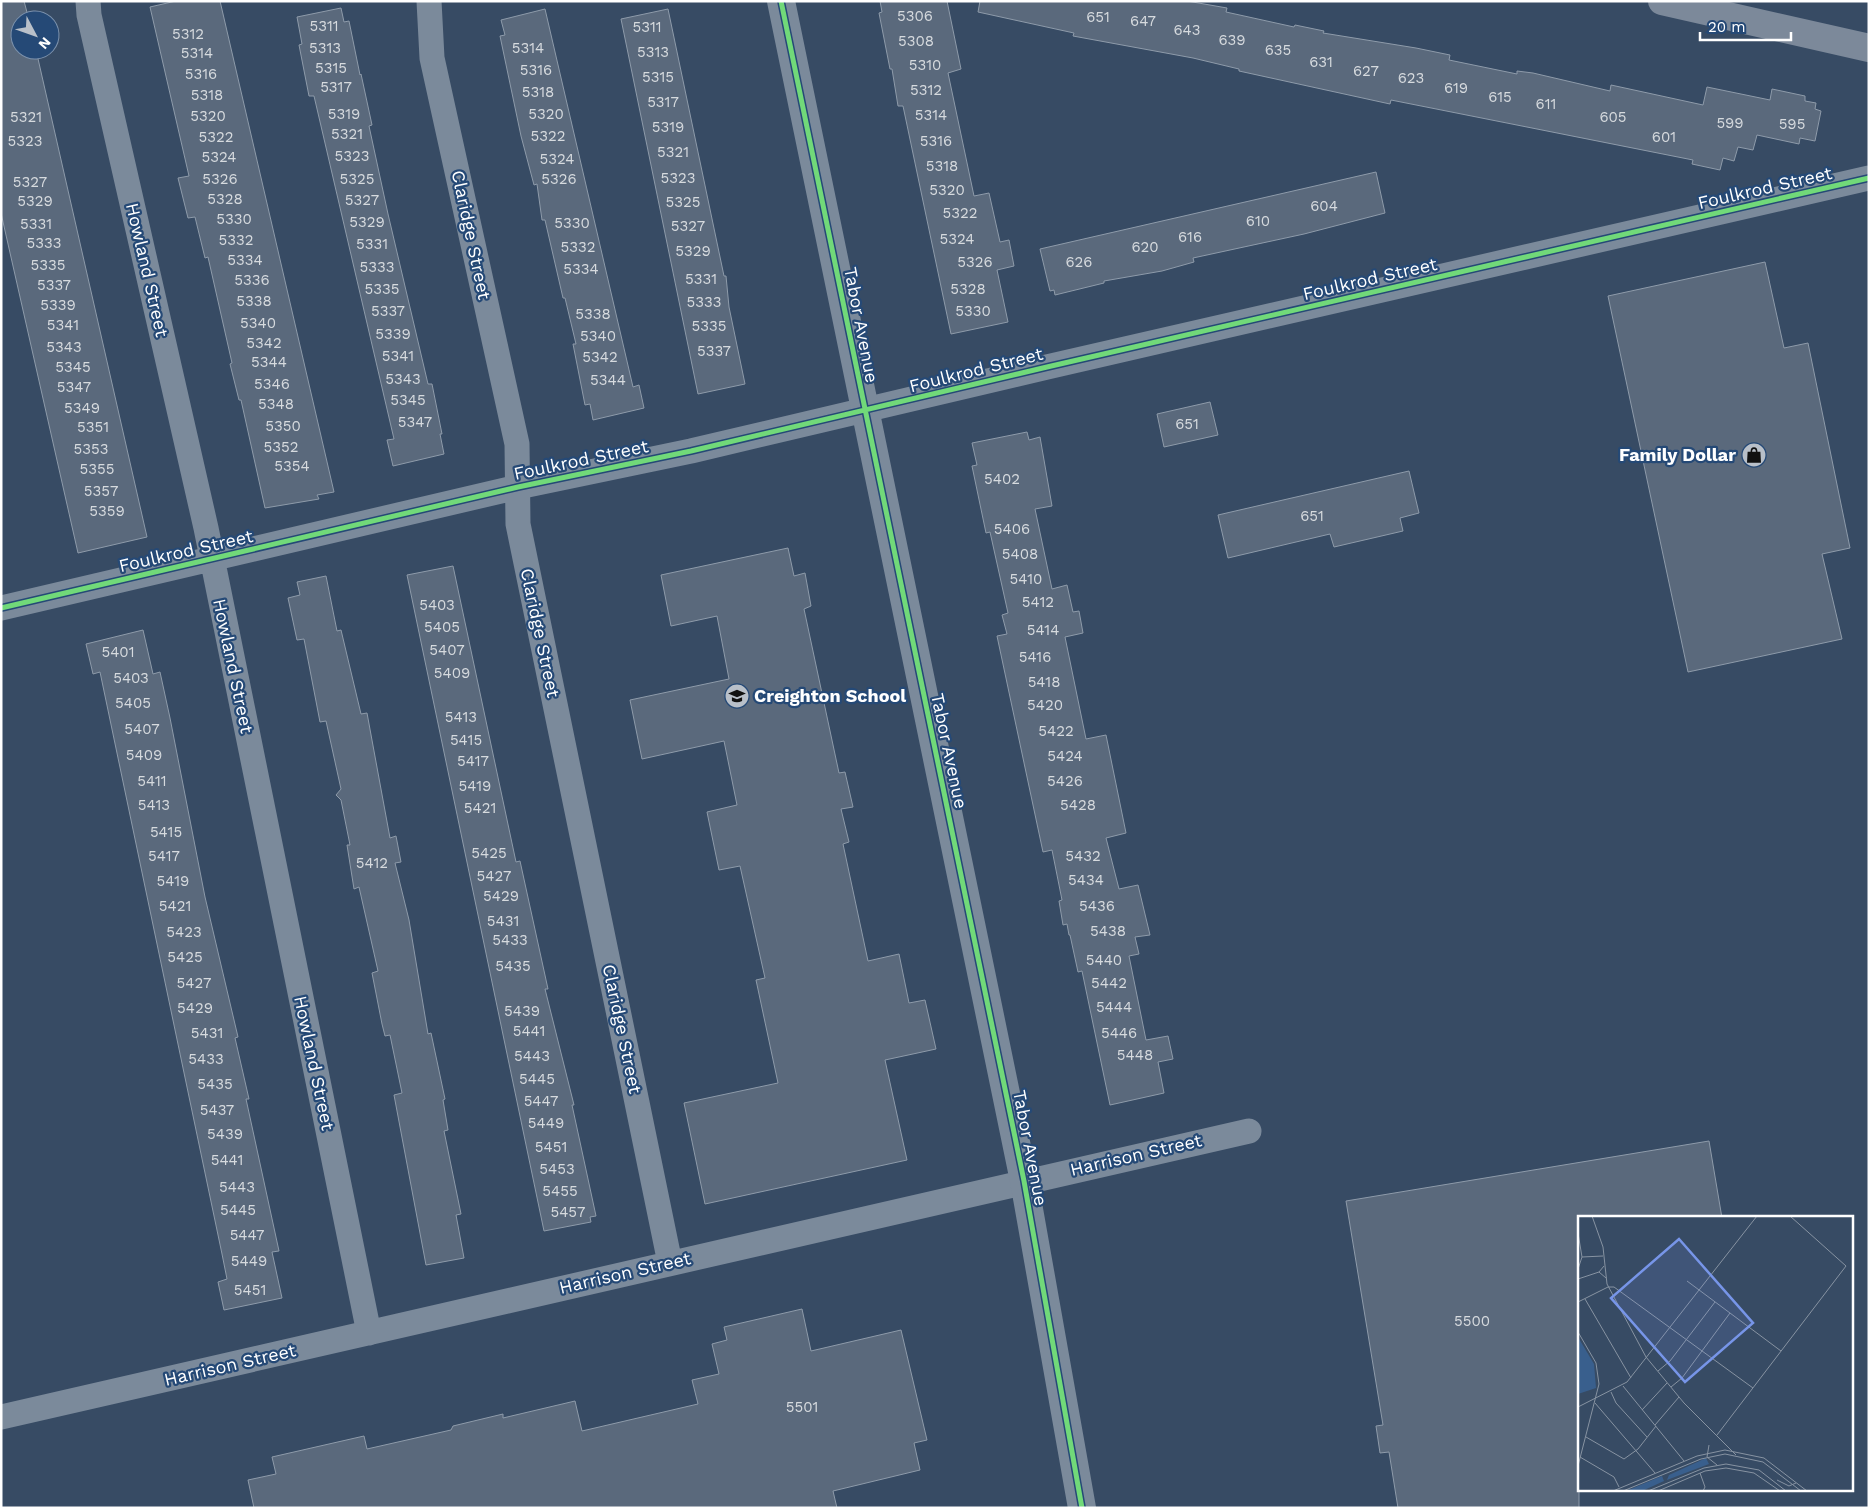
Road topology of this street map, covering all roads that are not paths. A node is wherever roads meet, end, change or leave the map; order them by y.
1 (88, 1) edge
2 (429, 1) edge
3 (781, 1) edge
4 (1662, 1) edge
5 (1869, 48) edge
6 (1869, 178) edge
7 (864, 411) junction
8 (518, 487) junction
9 (211, 560) junction
10 (1, 608) edge
11 (1248, 1131) dead end
12 (1024, 1182) junction
13 (670, 1263) junction
14 (369, 1333) junction
15 (1, 1417) edge
16 (1082, 1508) edge

1 - 9 street, Howland Street
2 - 8 street, Claridge Street
3 - 7 street, Tabor Avenue
4 - 5 highway
6 - 7 street, Foulkrod Street
7 - 8 street, Foulkrod Street
7 - 12 street, Tabor Avenue
8 - 9 street, Foulkrod Street
8 - 13 street, Claridge Street
9 - 10 street, Foulkrod Street
9 - 14 street, Howland Street
11 - 12 street, Harrison Street
12 - 13 street, Harrison Street
12 - 16 street, Tabor Avenue
13 - 14 street, Harrison Street
14 - 15 street, Harrison Street

